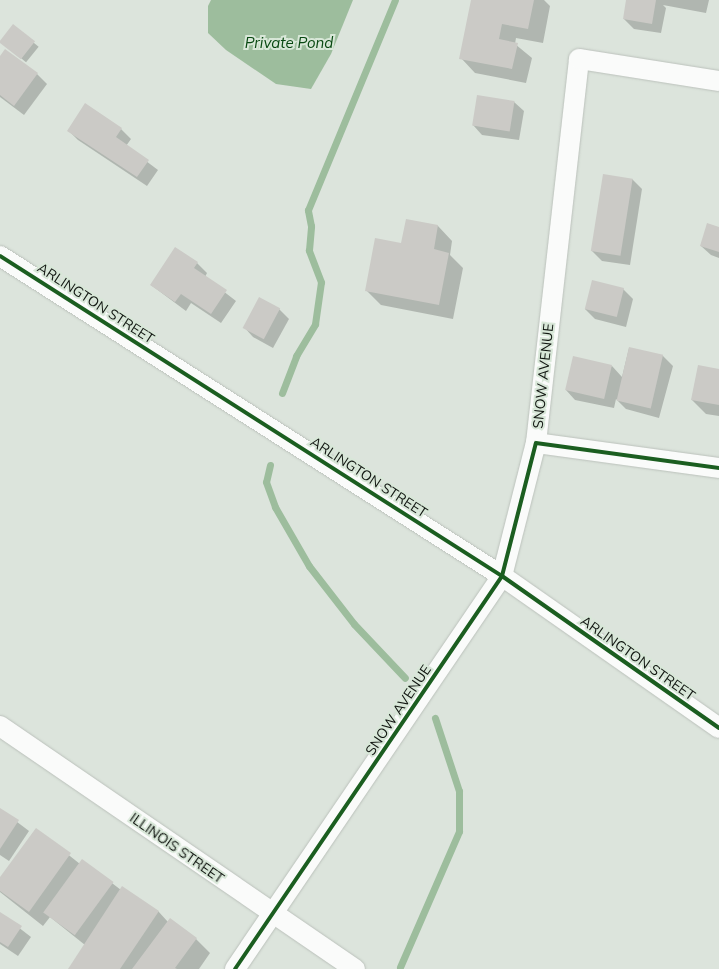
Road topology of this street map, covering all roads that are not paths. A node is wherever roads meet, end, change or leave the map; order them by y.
1 (719, 81) edge
2 (0, 256) edge
3 (536, 443) junction
4 (719, 468) edge
5 (502, 576) junction
6 (0, 726) edge
7 (719, 728) edge
8 (273, 914) junction
9 (235, 969) edge
10 (355, 969) edge

1 - 3 street, SNOW AVENUE
2 - 5 street, ARLINGTON STREET
3 - 4 street
3 - 5 street, SNOW AVENUE
5 - 7 street, ARLINGTON STREET
5 - 8 street, SNOW AVENUE
6 - 8 street, ILLINOIS STREET
8 - 9 street, SNOW AVENUE
8 - 10 street, ILLINOIS STREET

